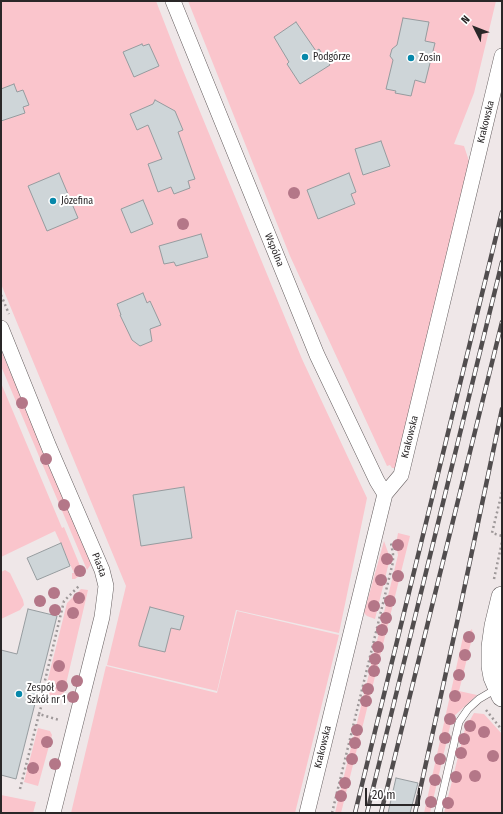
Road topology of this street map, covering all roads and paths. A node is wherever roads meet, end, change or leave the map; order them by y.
1 (173, 1) edge
2 (502, 56) edge
3 (1, 328) edge
4 (502, 492) edge
5 (385, 494) junction
6 (392, 536) dead end
7 (502, 536) edge
8 (502, 542) edge
9 (501, 550) edge
10 (80, 585) dead end
11 (497, 590) edge
12 (500, 692) edge
13 (479, 699) junction
14 (39, 714) junction
15 (61, 720) dead end
16 (502, 730) edge
17 (20, 789) dead end
18 (53, 813) edge
19 (307, 813) edge
20 (332, 813) edge
21 (438, 813) edge

1 - 5 street, Wspólna
2 - 5 street, Krakowska
3 - 18 street, Piasta
4 - 7 path
5 - 19 street, Krakowska
6 - 20 path
8 - 9 path
9 - 11 path
10 - 14 path
11 - 12 street
12 - 13 lane
13 - 16 path
13 - 21 lane
14 - 15 path
14 - 17 path

